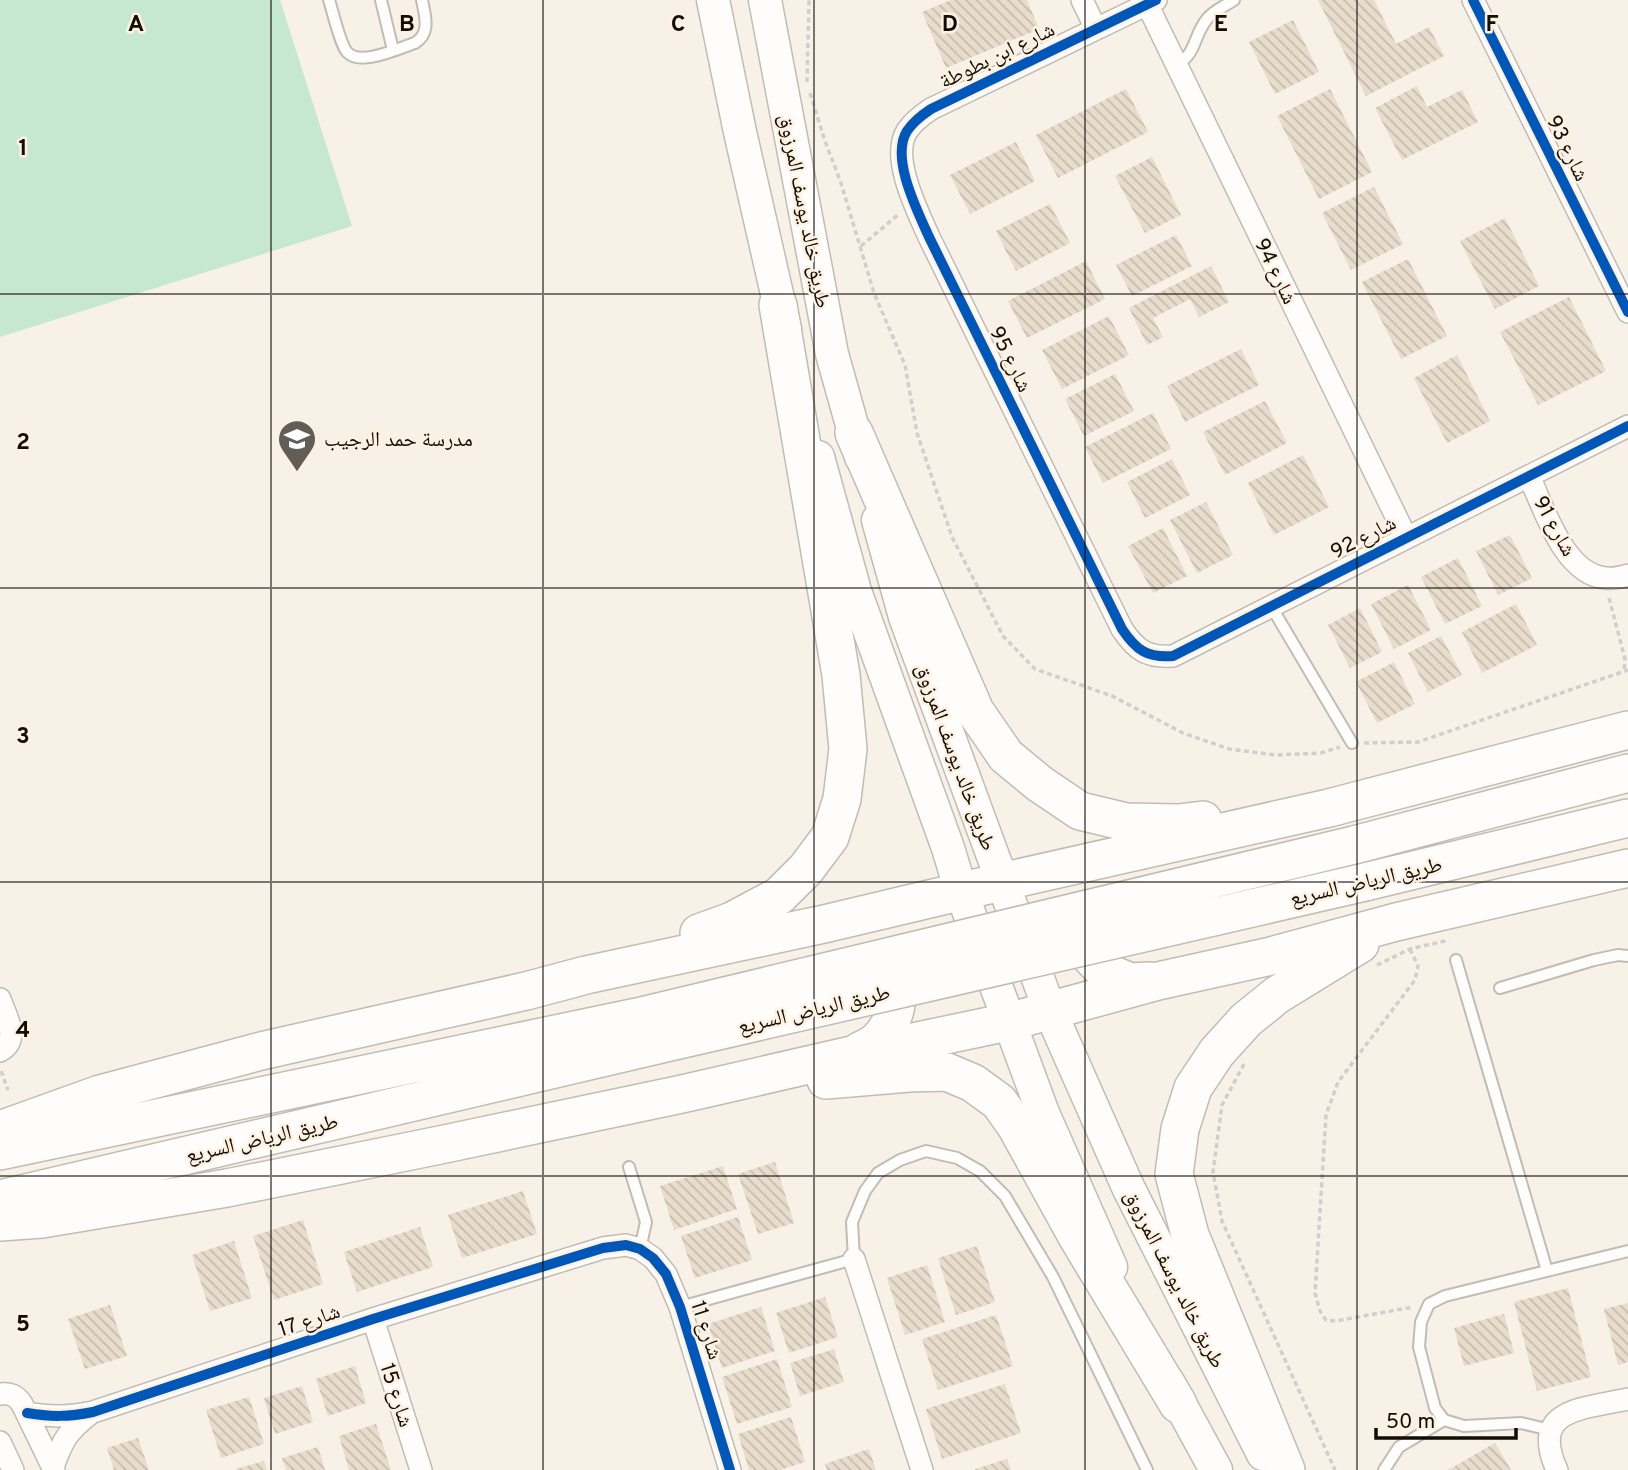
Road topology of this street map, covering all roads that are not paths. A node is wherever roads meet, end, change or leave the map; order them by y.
1 (329, 0) edge
2 (381, 0) edge
3 (422, 0) edge
4 (713, 0) edge
5 (765, 0) edge
6 (1082, 0) edge
7 (1234, 0) edge
8 (1473, 0) edge
9 (1151, 2) edge
10 (1096, 29) junction
11 (393, 50) junction
12 (1176, 65) junction
13 (931, 108) joint
14 (778, 305) junction
15 (1628, 312) edge
16 (1628, 426) edge
17 (854, 433) junction
18 (1529, 475) junction
19 (1406, 537) junction
20 (1628, 575) edge
21 (1271, 606) junction
22 (1122, 629) joint
23 (1628, 730) edge
24 (1352, 743) road end
25 (1628, 773) edge
26 (1329, 808) junction
27 (1628, 818) edge
28 (1118, 856) junction
29 (1628, 868) edge
30 (1001, 882) junction
31 (961, 891) junction
32 (824, 924) junction
33 (1403, 936) junction
34 (1628, 956) edge
35 (1456, 960) dead end
36 (586, 975) junction
37 (1158, 981) junction
38 (1500, 988) dead end
39 (0, 999) edge
40 (1050, 1011) junction
41 (1008, 1022) junction
42 (651, 1030) junction
43 (0, 1052) edge
44 (856, 1054) junction
45 (682, 1094) junction
46 (0, 1130) edge
47 (0, 1150) edge
48 (629, 1167) dead end
49 (0, 1199) edge
50 (0, 1222) edge
51 (640, 1248) junction
52 (1628, 1251) edge
53 (854, 1259) junction
54 (1547, 1271) junction
55 (680, 1307) junction
56 (373, 1319) junction
57 (0, 1394) edge
58 (1628, 1399) edge
59 (1178, 1404) junction
60 (93, 1412) junction
61 (27, 1413) junction
62 (1444, 1420) junction
63 (1550, 1430) junction
64 (0, 1442) edge
65 (53, 1468) edge
66 (13, 1470) edge
67 (421, 1470) edge
68 (730, 1470) edge
69 (922, 1470) edge
70 (1147, 1470) edge
71 (1216, 1470) edge
72 (1273, 1470) edge
73 (1286, 1470) edge
74 (1384, 1470) edge
75 (1558, 1470) edge

1 - 11 lane
2 - 11 lane
3 - 11 lane
4 - 14 main road, طريق خالد يوسف المرزوق
5 - 17 main road, طريق خالد يوسف المرزوق
6 - 10 street
7 - 12 lane
8 - 15 street, شارع 93
9 - 10 street, شارع ابن بطوطة
9 - 12 street, شارع 94
10 - 13 street, شارع ابن بطوطة
12 - 19 street, شارع 94
13 - 22 street, شارع 95
14 - 31 main road, طريق خالد يوسف المرزوق
14 - 36 highway
16 - 18 street, شارع 92
17 - 26 highway
17 - 30 main road, طريق خالد يوسف المرزوق
18 - 19 street, شارع 92
18 - 20 street, شارع 91
19 - 21 street, شارع 92
21 - 22 street, شارع 92
21 - 24 lane
23 - 26 highway
25 - 42 highway, طريق الرياض السريع, bridge
26 - 28 highway
27 - 42 highway, طريق الرياض السريع, bridge
28 - 30 highway
28 - 37 highway
29 - 33 highway
30 - 31 highway
30 - 40 main road, طريق خالد يوسف المرزوق
31 - 32 highway
31 - 41 main road, طريق خالد يوسف المرزوق
32 - 36 highway
32 - 44 highway
33 - 37 highway
33 - 73 highway
34 - 38 lane
35 - 54 lane
36 - 46 highway
37 - 40 highway
39 - 43 street
40 - 41 highway
40 - 72 main road, طريق خالد يوسف المرزوق
41 - 44 highway
41 - 59 main road, طريق خالد يوسف المرزوق
42 - 47 highway, طريق الرياض السريع
42 - 49 highway, طريق الرياض السريع
44 - 45 highway
45 - 50 highway
45 - 59 highway
48 - 51 lane
51 - 55 street, شارع 11
51 - 56 street, شارع 17
52 - 54 lane
53 - 55 lane
53 - 69 street
53 - 70 lane
54 - 62 lane
55 - 68 street, شارع 11
56 - 60 street, شارع 17
56 - 67 street, شارع 15
57 - 61 street
58 - 63 street
59 - 71 main road, طريق خالد يوسف المرزوق
60 - 61 street, شارع 17
60 - 65 street, شارع 17
61 - 65 street
62 - 63 lane
62 - 74 lane
63 - 75 street
64 - 66 street

